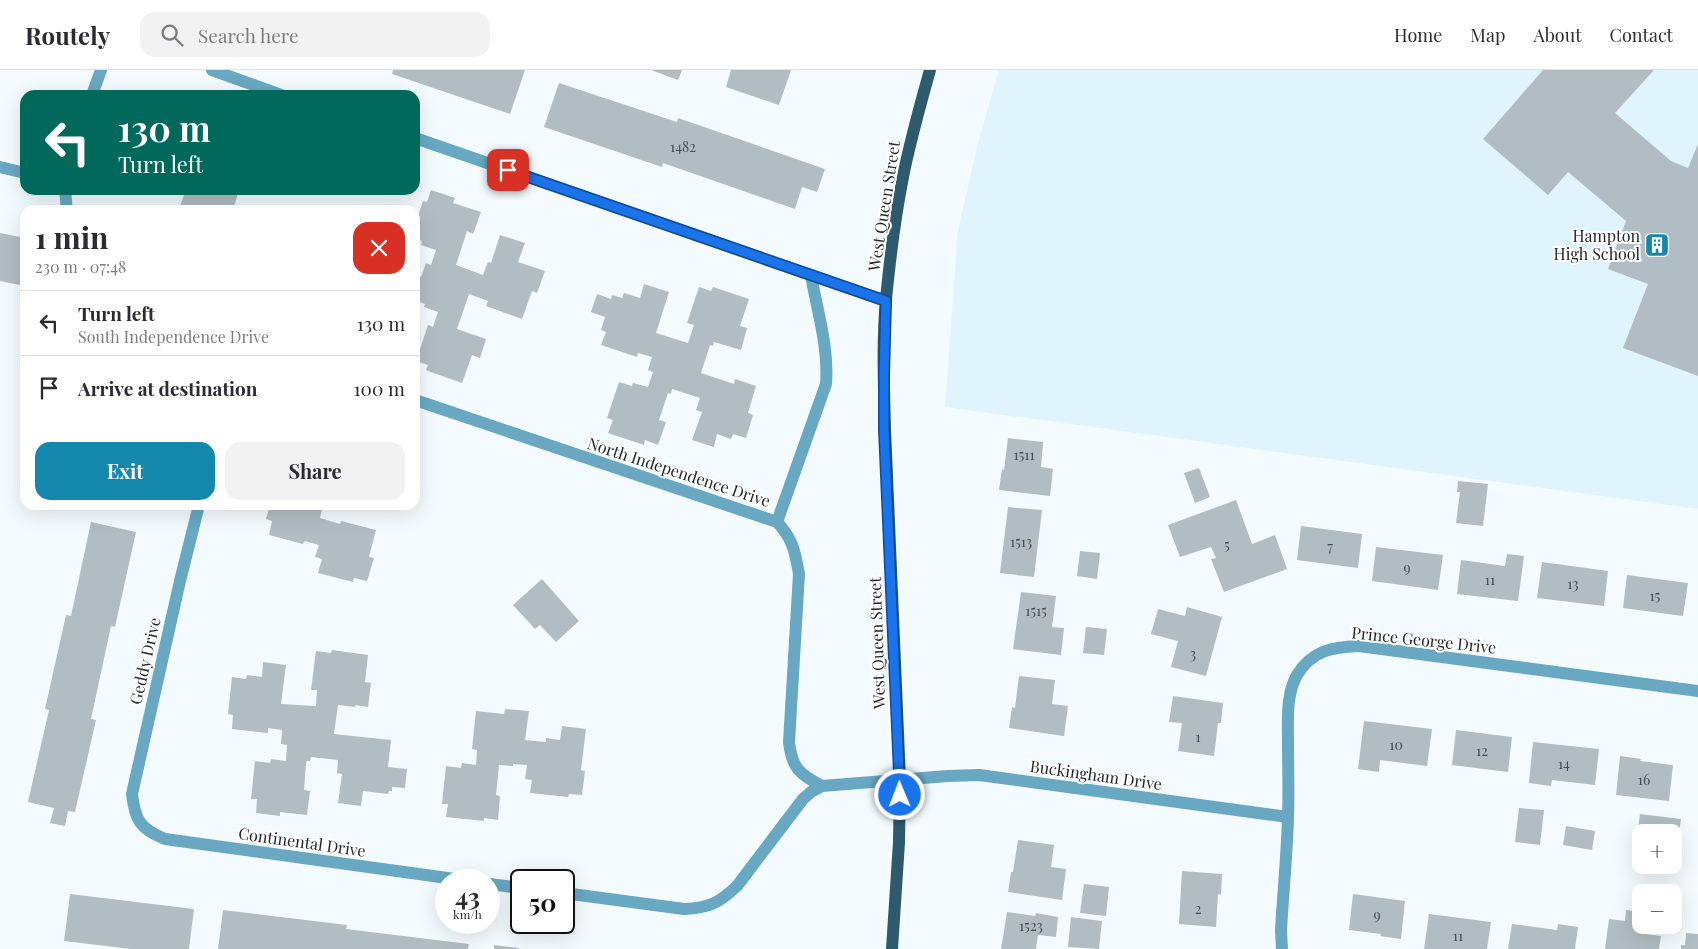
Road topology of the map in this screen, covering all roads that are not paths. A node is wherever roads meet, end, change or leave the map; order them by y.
1 (100, 70) edge
2 (212, 70) edge
3 (930, 70) edge
4 (94, 90) edge
5 (267, 90) edge
6 (420, 140) edge
7 (0, 168) edge
8 (20, 172) edge
9 (811, 274) junction
10 (886, 301) junction
11 (420, 402) edge
12 (198, 510) edge
13 (777, 522) junction
14 (1698, 691) edge
15 (900, 780) junction
16 (822, 786) junction
17 (1288, 817) junction
18 (141, 825) joint
19 (435, 876) edge
20 (575, 894) edge
21 (892, 949) edge
22 (1282, 949) edge

1 - 4 street
2 - 5 street
3 - 10 main road, West Queen Street
6 - 9 street
7 - 8 street
9 - 10 street
9 - 13 street
10 - 15 main road, West Queen Street
11 - 13 street, North Independence Drive
12 - 18 street, Geddy Drive
13 - 16 street, North Independence Drive
14 - 17 street, Prince George Drive
15 - 16 street
15 - 17 street, Buckingham Drive
15 - 21 main road, West Queen Street
16 - 20 street
17 - 22 street, Prince George Drive
18 - 19 street, Continental Drive

